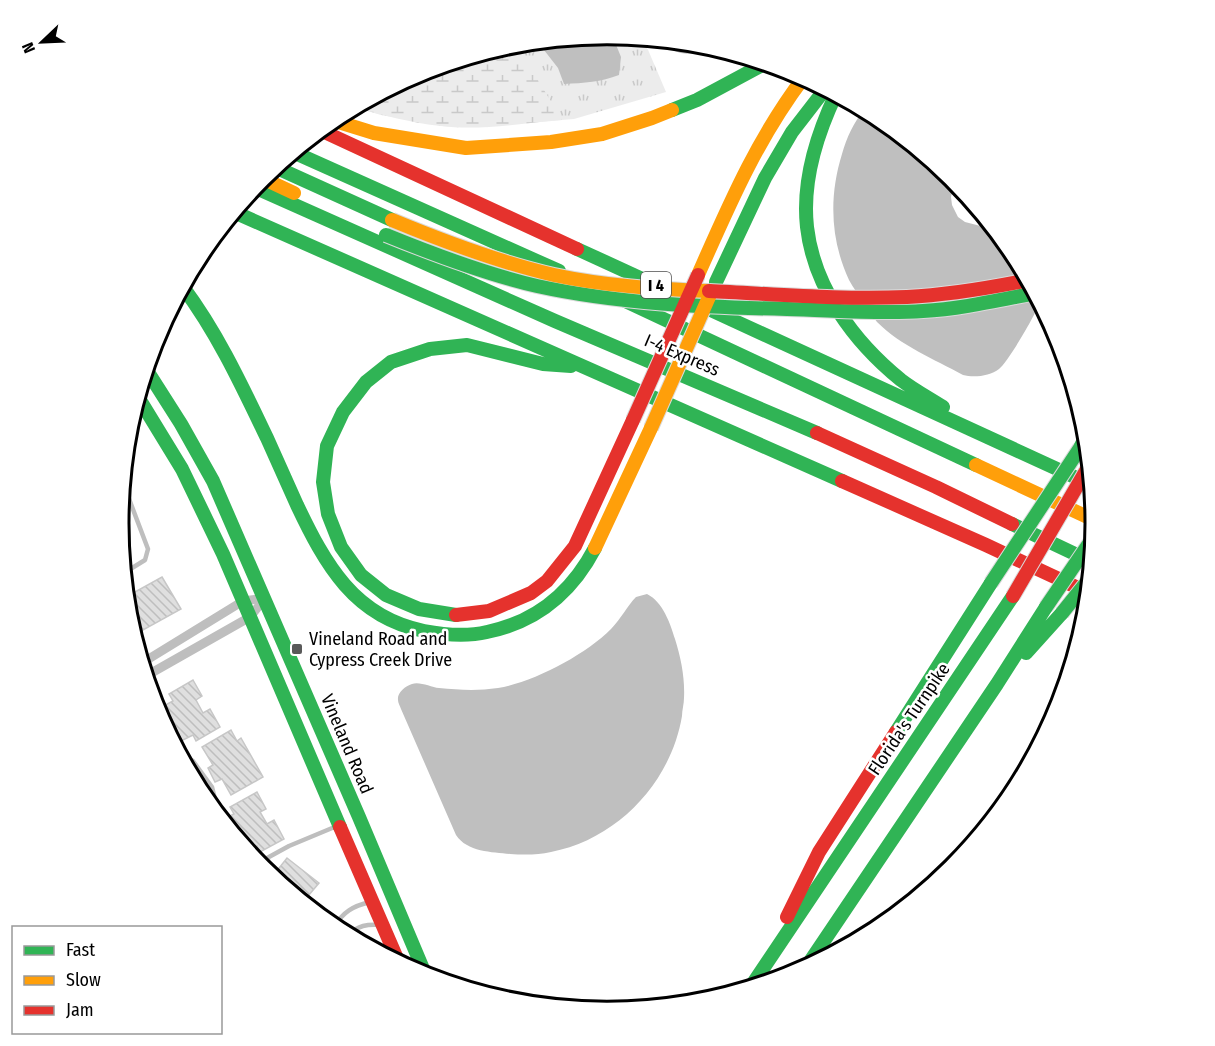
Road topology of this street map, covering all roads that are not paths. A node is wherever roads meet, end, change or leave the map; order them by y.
1 (756, 68) edge
2 (798, 85) edge
3 (821, 95) edge
4 (833, 101) edge
5 (345, 124) edge
6 (330, 135) edge
7 (302, 156) edge
8 (285, 171) edge
9 (272, 183) edge
10 (264, 191) edge
11 (242, 215) edge
12 (1020, 282) edge
13 (189, 294) edge
14 (1027, 295) edge
15 (584, 367) junction
16 (152, 378) edge
17 (144, 407) edge
18 (992, 439) junction
19 (1079, 449) edge
20 (1083, 477) edge
21 (1083, 481) edge
22 (130, 502) edge
23 (1085, 515) edge
24 (1084, 551) edge
25 (1084, 557) edge
26 (132, 568) edge
27 (1080, 589) edge
28 (1080, 591) edge
29 (265, 598) junction
30 (243, 601) junction
31 (250, 617) junction
32 (149, 658) edge
33 (153, 672) edge
34 (997, 684) junction
35 (195, 764) edge
36 (214, 794) edge
37 (359, 817) junction
38 (339, 825) junction
39 (270, 857) edge
40 (391, 894) junction
41 (373, 901) junction
42 (340, 919) edge
43 (383, 926) junction
44 (355, 929) edge
45 (394, 951) edge
46 (815, 954) edge
47 (420, 963) edge
48 (761, 972) junction
49 (758, 977) edge

1 - 5 main road
2 - 15 main road, bridge
3 - 13 main road, bridge
4 - 18 main road
6 - 18 main road, I 4
7 - 23 main road, I-4 Express
8 - 12 main road, bridge
9 - 14 main road, bridge
10 - 25 main road, I-4 Express
11 - 15 main road
15 - 27 main road
16 - 29 main road, Vineland Road
17 - 30 main road
18 - 21 main road, I 4
19 - 48 main road, bridge
20 - 48 main road, Florida's Turnpike, bridge
22 - 26 lane
24 - 34 main road, bridge
28 - 34 main road, bridge
29 - 30 street
29 - 31 street
29 - 37 main road, Vineland Road
30 - 31 main road
30 - 32 street
31 - 33 street
31 - 38 main road
34 - 46 main road
35 - 36 lane
37 - 38 main road
37 - 40 main road, Vineland Road
38 - 39 lane
38 - 41 main road
40 - 41 main road
40 - 47 main road, Vineland Road
41 - 42 lane
41 - 43 main road
43 - 44 lane
43 - 45 main road
48 - 49 main road, Florida's Turnpike

